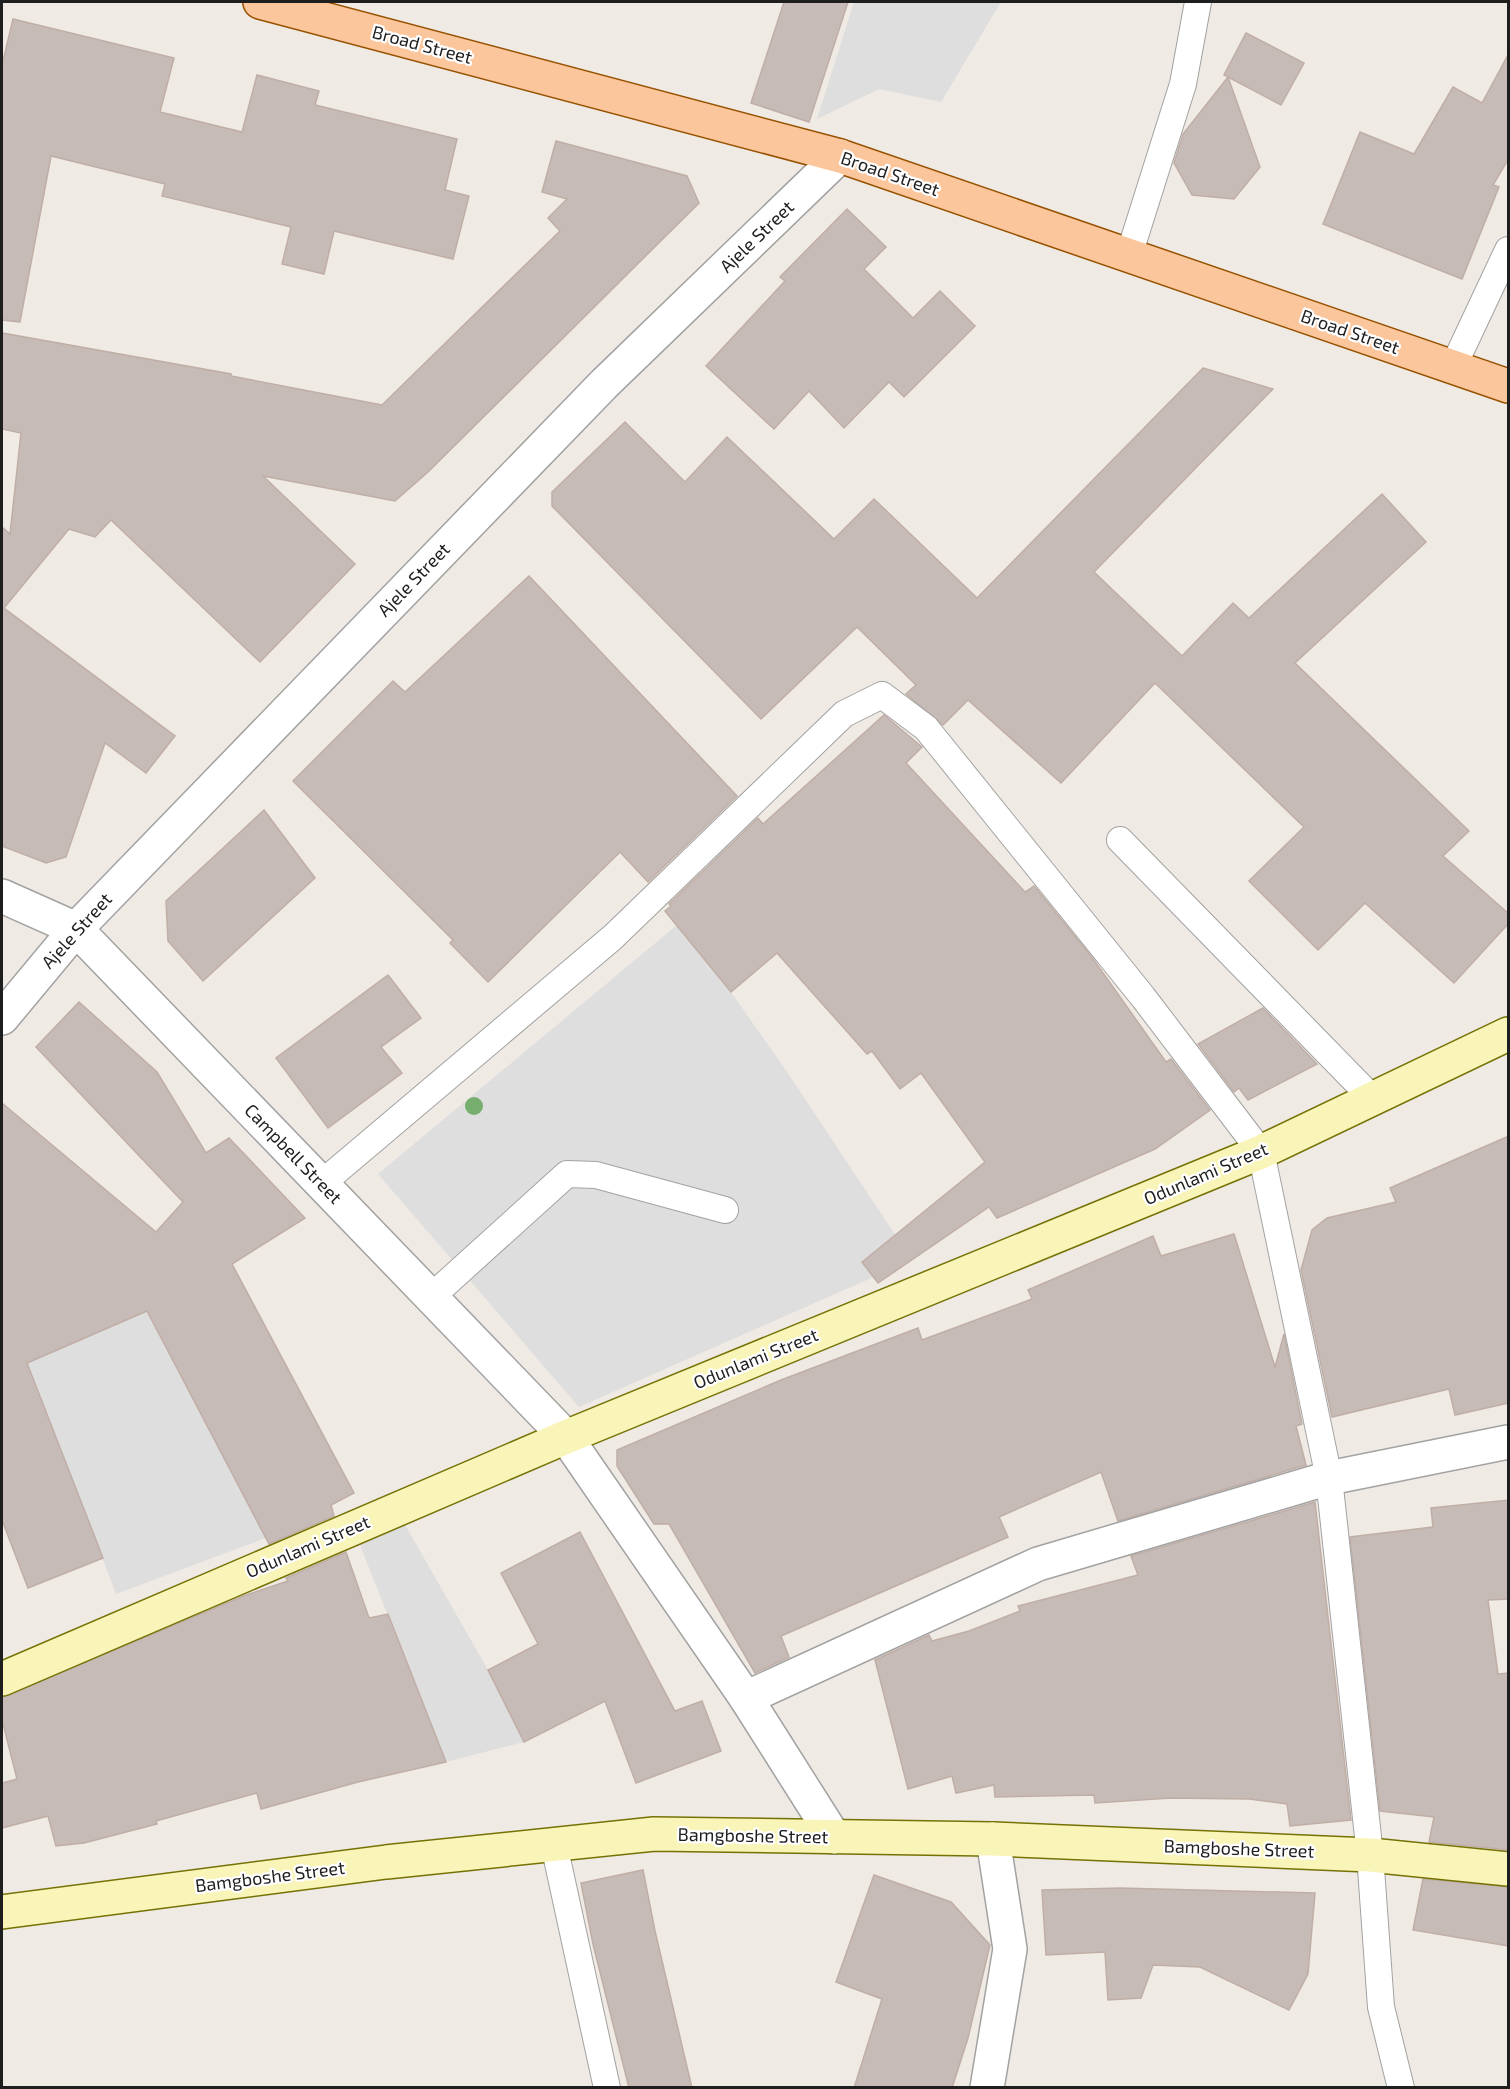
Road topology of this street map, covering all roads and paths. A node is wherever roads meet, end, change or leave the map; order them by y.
1 (260, 2) edge
2 (1198, 2) edge
3 (840, 156) junction
4 (1509, 250) edge
5 (1128, 255) junction
6 (1453, 367) junction
7 (1509, 386) edge
8 (1120, 840) dead end
9 (2, 896) edge
10 (75, 929) junction
11 (2, 1018) edge
12 (1509, 1034) edge
13 (1373, 1099) junction
14 (1261, 1152) junction
15 (321, 1184) junction
16 (725, 1210) dead end
17 (431, 1297) junction
18 (566, 1437) junction
19 (1509, 1442) edge
20 (1329, 1478) junction
21 (2, 1679) edge
22 (746, 1698) junction
23 (834, 1837) junction
24 (993, 1839) junction
25 (554, 1845) junction
26 (1370, 1855) junction
27 (1509, 1869) edge
28 (2, 1912) edge
29 (607, 2088) edge
30 (987, 2088) edge
31 (1401, 2088) edge

1 - 3 main road, Broad Street
2 - 5 lane
3 - 5 main road, Broad Street
3 - 10 street, Ajele Street
4 - 6 lane
5 - 6 main road, Broad Street
6 - 7 main road, Broad Street
8 - 13 lane
9 - 10 street, Campbell Street
10 - 11 street, Ajele Street
10 - 15 street, Campbell Street
12 - 13 main road, Odunlami Street
13 - 14 main road, Odunlami Street
14 - 15 lane
14 - 18 main road, Odunlami Street
14 - 20 lane
15 - 17 street, Campbell Street
16 - 17 lane
17 - 18 street, Campbell Street
18 - 21 main road, Odunlami Street
18 - 22 street, Campbell Street
19 - 20 street
20 - 22 street
20 - 26 lane
22 - 23 street, Campbell Street
23 - 24 main road, Bamgboshe Street
23 - 25 main road, Bamgboshe Street
24 - 26 main road, Bamgboshe Street
24 - 30 street
25 - 28 main road, Bamgboshe Street
25 - 29 lane
26 - 27 main road, Bamgboshe Street
26 - 31 lane

